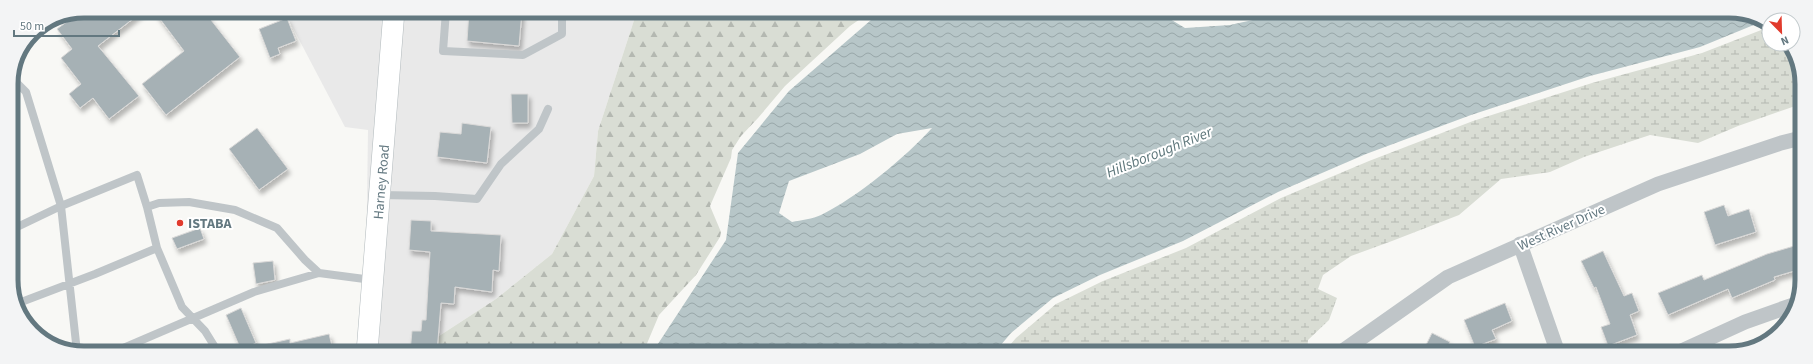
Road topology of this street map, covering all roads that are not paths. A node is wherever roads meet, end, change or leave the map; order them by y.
1 (393, 18) edge
2 (445, 18) edge
3 (562, 18) edge
4 (18, 84) edge
5 (548, 109) dead end
6 (1795, 140) edge
7 (380, 195) junction
8 (61, 206) junction
9 (147, 207) junction
10 (18, 227) edge
11 (1520, 244) junction
12 (157, 248) junction
13 (319, 272) junction
14 (373, 281) junction
15 (70, 284) junction
16 (21, 302) edge
17 (1789, 306) edge
18 (193, 318) junction
19 (76, 345) edge
20 (128, 346) edge
21 (214, 346) edge
22 (368, 346) edge
23 (1353, 346) edge
24 (1556, 346) edge
25 (1693, 346) edge

1 - 7 street, Harney Road
2 - 3 lane
4 - 8 lane
5 - 7 lane
6 - 11 street, West River Drive
7 - 14 street, Harney Road
8 - 9 lane
8 - 10 lane
8 - 15 lane
9 - 12 lane
9 - 13 lane
11 - 23 street, West River Drive
11 - 24 street
12 - 15 lane
12 - 18 lane
13 - 14 lane
13 - 18 lane
14 - 22 street, Harney Road
15 - 16 lane
15 - 19 lane
17 - 25 street
18 - 20 lane
18 - 21 lane

